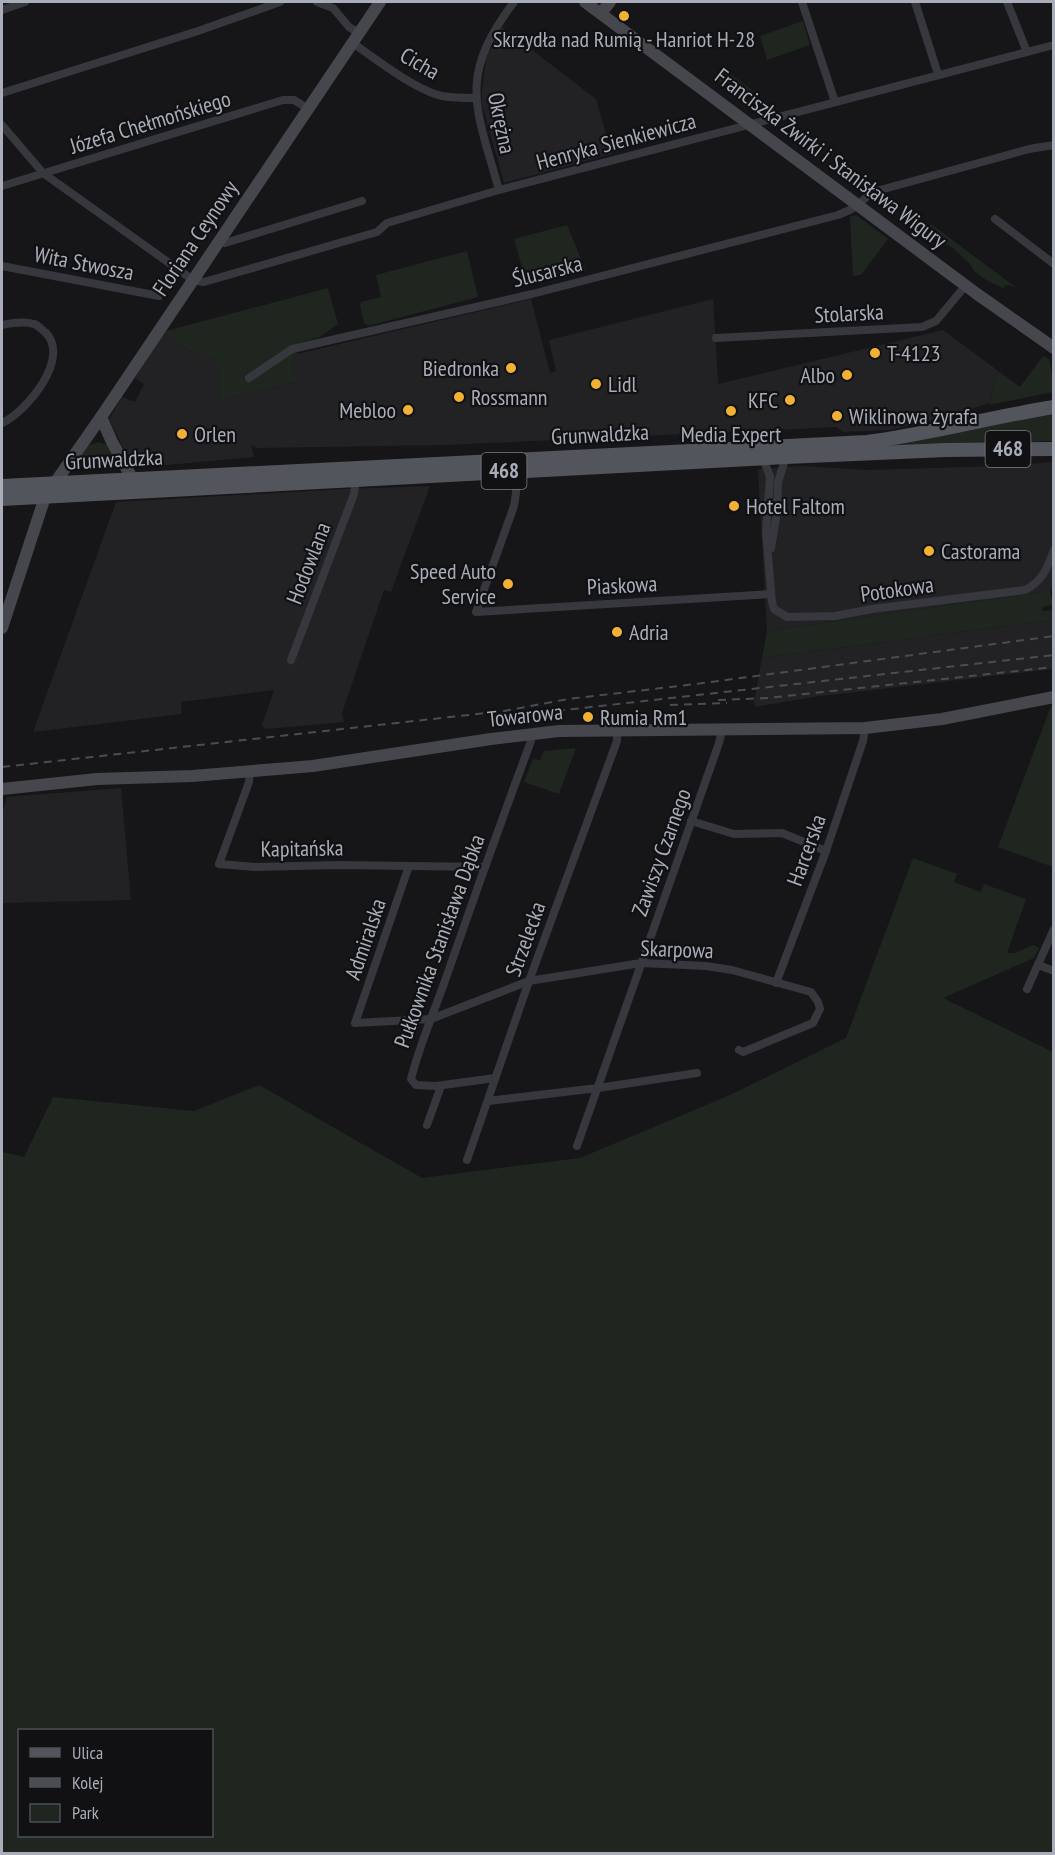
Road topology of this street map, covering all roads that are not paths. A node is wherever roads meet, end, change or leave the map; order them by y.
1 (25, 2) edge
2 (280, 2) edge
3 (317, 2) edge
4 (380, 2) edge
5 (514, 2) edge
6 (585, 2) edge
7 (610, 2) edge
8 (802, 2) edge
9 (915, 2) edge
10 (1007, 2) edge
11 (2, 10) edge
12 (601, 13) junction
13 (356, 38) junction
14 (1053, 45) edge
15 (1027, 52) junction
16 (938, 74) junction
17 (2, 93) edge
18 (476, 98) junction
19 (835, 102) junction
20 (307, 108) junction
21 (2, 125) edge
22 (750, 125) junction
23 (1053, 145) edge
24 (43, 173) junction
25 (2, 186) edge
26 (499, 190) junction
27 (362, 201) dead end
28 (856, 204) junction
29 (995, 219) dead end
30 (219, 241) junction
31 (1053, 253) edge
32 (1044, 257) junction
33 (1053, 264) edge
34 (2, 266) edge
35 (193, 280) junction
36 (966, 285) junction
37 (159, 296) dead end
38 (2, 325) edge
39 (716, 338) dead end
40 (1053, 347) edge
41 (249, 378) dead end
42 (1053, 407) edge
43 (101, 417) junction
44 (2, 423) edge
45 (86, 438) junction
46 (112, 442) junction
47 (1053, 449) edge
48 (786, 457) junction
49 (764, 458) junction
50 (516, 471) junction
51 (132, 478) junction
52 (356, 479) junction
53 (55, 483) junction
54 (2, 486) edge
55 (45, 497) junction
56 (2, 499) edge
57 (1053, 550) edge
58 (769, 560) junction
59 (771, 594) junction
60 (2, 628) edge
61 (291, 660) dead end
62 (1053, 696) edge
63 (865, 728) junction
64 (617, 730) junction
65 (722, 730) junction
66 (531, 733) junction
67 (250, 772) junction
68 (2, 789) edge
69 (691, 821) junction
70 (826, 850) junction
71 (409, 866) junction
72 (484, 867) junction
73 (1053, 929) edge
74 (1040, 961) junction
75 (641, 963) junction
76 (1053, 971) edge
77 (529, 981) junction
78 (776, 983) junction
79 (1027, 989) dead end
80 (431, 1019) junction
81 (355, 1023) joint
82 (739, 1050) dead end
83 (697, 1073) dead end
84 (495, 1078) junction
85 (441, 1086) junction
86 (597, 1088) junction
87 (488, 1101) junction
88 (427, 1125) dead end
89 (577, 1146) dead end
90 (467, 1160) dead end

1 - 11 street
2 - 17 street
3 - 13 street, Cicha
4 - 13 street, Floriana Ceynowy
5 - 18 street, Okrężna
6 - 12 street, Franciszka Żwirki i Stanisława Wigury
7 - 12 street
8 - 19 street
9 - 16 street
10 - 15 street
12 - 22 street, Franciszka Żwirki i Stanisława Wigury
13 - 18 street, Cicha
13 - 20 street, Floriana Ceynowy
14 - 15 street, Henryka Sienkiewicza
15 - 16 street, Henryka Sienkiewicza
16 - 19 street, Henryka Sienkiewicza
18 - 26 street, Okrężna
19 - 22 street, Henryka Sienkiewicza
20 - 24 street, Józefa Chełmońskiego
20 - 30 street, Floriana Ceynowy
21 - 24 street
22 - 26 street, Henryka Sienkiewicza
22 - 28 street, Franciszka Żwirki i Stanisława Wigury
23 - 28 street, Ślusarska
24 - 25 street, Józefa Chełmońskiego
24 - 35 street
26 - 35 street, Henryka Sienkiewicza
27 - 30 street
28 - 36 street, Franciszka Żwirki i Stanisława Wigury
28 - 41 street, Ślusarska
29 - 32 street
30 - 35 street, Floriana Ceynowy
31 - 32 street
32 - 33 street
34 - 37 street, Wita Stwosza
35 - 43 street, Floriana Ceynowy
36 - 39 street, Stolarska
36 - 40 street, Franciszka Żwirki i Stanisława Wigury
38 - 44 street
42 - 51 main road, Grunwaldzka / 468
43 - 45 street, Floriana Ceynowy
43 - 46 street
45 - 46 street
45 - 53 street, Floriana Ceynowy
46 - 51 street
47 - 48 main road, Grunwaldzka / 468
48 - 49 main road, Grunwaldzka / 468
48 - 58 street
49 - 50 main road, Grunwaldzka / 468
49 - 58 street
50 - 52 main road, Grunwaldzka / 468
50 - 59 street, Piaskowa
51 - 53 main road, Grunwaldzka / 468
52 - 55 main road, Grunwaldzka / 468
52 - 61 street, Hodowlana
53 - 54 main road, Grunwaldzka / 468
53 - 55 street, Floriana Ceynowy
55 - 56 main road, Grunwaldzka / 468
55 - 60 street, Floriana Ceynowy
57 - 59 street, Potokowa
58 - 59 street
62 - 63 street, Towarowa
63 - 65 street, Towarowa
63 - 70 street, Harcerska
64 - 65 street, Towarowa
64 - 66 street, Towarowa
64 - 77 street, Strzelecka
65 - 69 street, Zawiszy Czarnego
66 - 67 street, Towarowa
66 - 72 street, Pułkownika Stanisława Dąbka
67 - 68 street, Towarowa
67 - 71 street, Kapitańska
69 - 70 street
69 - 75 street, Zawiszy Czarnego
70 - 78 street, Harcerska
71 - 72 street, Kapitańska
71 - 81 street, Admiralska
72 - 80 street, Pułkownika Stanisława Dąbka
73 - 74 street
74 - 76 street
74 - 79 street
75 - 77 street, Skarpowa
75 - 78 street, Skarpowa
75 - 86 street, Zawiszy Czarnego
77 - 80 street, Skarpowa
77 - 84 street, Strzelecka
78 - 82 street, Skarpowa
80 - 81 street, Skarpowa
80 - 85 street, Pułkownika Stanisława Dąbka
83 - 86 street
84 - 85 street, Pułkownika Stanisława Dąbka
84 - 87 street, Strzelecka
85 - 88 street
86 - 87 street
86 - 89 street, Zawiszy Czarnego
87 - 90 street, Strzelecka

